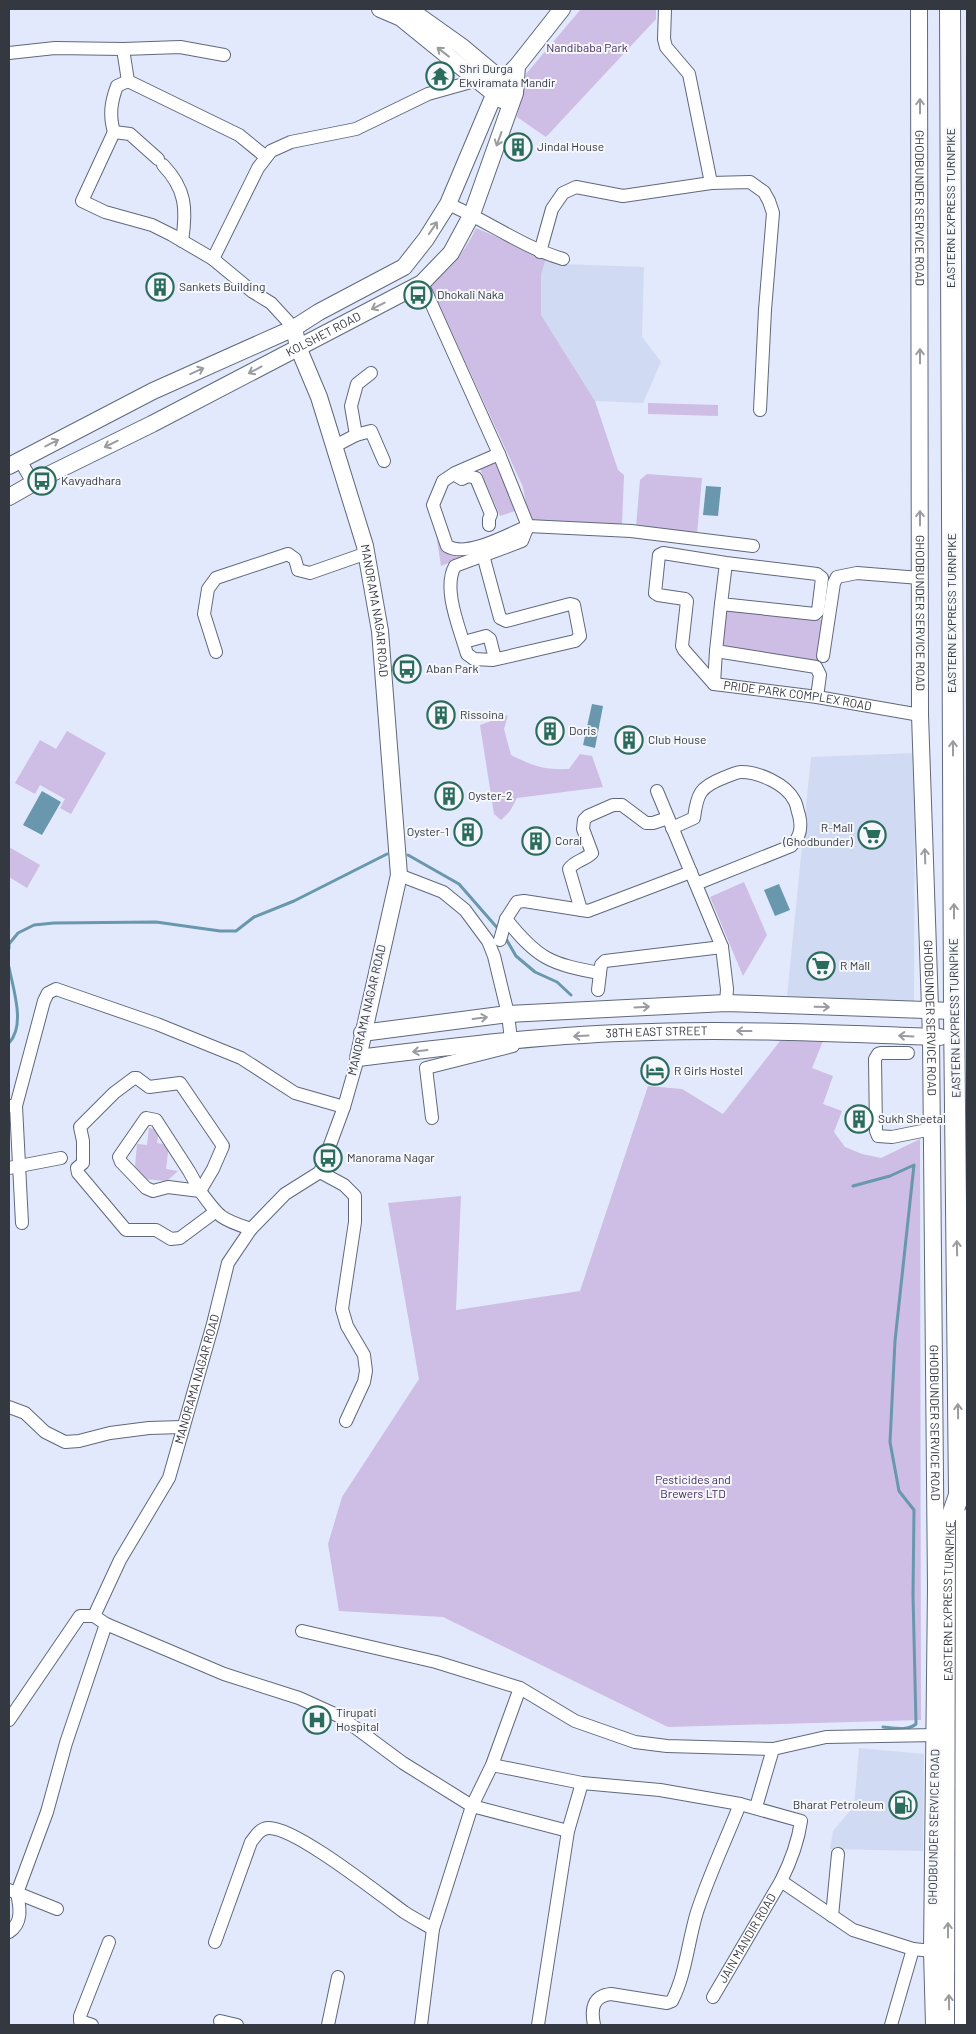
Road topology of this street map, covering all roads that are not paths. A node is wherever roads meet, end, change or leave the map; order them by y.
1 (380, 9) edge
2 (409, 9) edge
3 (562, 9) edge
4 (665, 9) edge
5 (919, 9) edge
6 (950, 9) edge
7 (423, 20) edge
8 (123, 49) junction
9 (9, 52) edge
10 (224, 56) dead end
11 (517, 66) junction
12 (478, 80) junction
13 (503, 80) junction
14 (128, 81) junction
15 (494, 95) junction
16 (513, 99) junction
17 (114, 132) junction
18 (266, 157) junction
19 (710, 183) junction
20 (448, 204) junction
21 (472, 214) junction
22 (182, 241) junction
23 (540, 252) junction
24 (213, 259) junction
25 (564, 259) dead end
26 (422, 283) junction
27 (294, 328) junction
28 (298, 347) junction
29 (371, 373) dead end
30 (139, 398) junction
31 (760, 410) dead end
32 (152, 424) junction
33 (356, 435) junction
34 (334, 446) junction
35 (499, 454) junction
36 (384, 461) dead end
37 (14, 463) edge
38 (455, 473) junction
39 (32, 483) junction
40 (9, 497) edge
41 (489, 525) dead end
42 (528, 526) junction
43 (753, 546) dead end
44 (367, 553) junction
45 (483, 555) junction
46 (726, 563) junction
47 (920, 578) junction
48 (721, 604) junction
49 (464, 642) junction
50 (716, 651) junction
51 (216, 652) dead end
52 (823, 656) dead end
53 (495, 659) junction
54 (714, 684) junction
55 (817, 697) junction
56 (920, 715) junction
57 (657, 791) dead end
58 (670, 823) junction
59 (691, 872) junction
60 (399, 875) junction
61 (696, 884) junction
62 (581, 910) junction
63 (506, 919) junction
64 (500, 940) dead end
65 (722, 947) junction
66 (600, 973) junction
67 (598, 990) dead end
68 (726, 1003) junction
69 (791, 1006) junction
70 (930, 1010) junction
71 (954, 1011) junction
72 (508, 1014) junction
73 (791, 1031) junction
74 (362, 1033) junction
75 (931, 1037) junction
76 (955, 1038) junction
77 (512, 1043) junction
78 (908, 1053) dead end
79 (358, 1058) junction
80 (12, 1106) edge
81 (344, 1107) junction
82 (432, 1118) dead end
83 (932, 1129) junction
84 (60, 1158) dead end
85 (14, 1168) edge
86 (320, 1172) junction
87 (200, 1191) junction
88 (215, 1212) junction
89 (22, 1223) dead end
90 (251, 1229) junction
91 (9, 1407) edge
92 (346, 1421) dead end
93 (182, 1427) junction
94 (959, 1494) junction
95 (966, 1520) edge
96 (942, 1588) junction
97 (94, 1616) junction
98 (106, 1624) junction
99 (302, 1631) dead end
100 (520, 1688) junction
101 (9, 1720) edge
102 (936, 1735) junction
103 (773, 1749) junction
104 (492, 1765) junction
105 (582, 1783) junction
106 (740, 1804) junction
107 (472, 1806) junction
108 (756, 1807) junction
109 (568, 1831) junction
110 (958, 1840) edge
111 (838, 1854) dead end
112 (781, 1881) junction
113 (13, 1892) edge
114 (57, 1908) dead end
115 (832, 1916) junction
116 (433, 1929) junction
117 (9, 1932) edge
118 (109, 1942) dead end
119 (215, 1942) dead end
120 (913, 1949) junction
121 (932, 1951) junction
122 (338, 1978) dead end
123 (713, 1997) dead end
124 (220, 2020) dead end
125 (92, 2025) edge
126 (237, 2025) edge
127 (328, 2025) edge
128 (421, 2025) edge
129 (538, 2025) edge
130 (594, 2025) edge
131 (890, 2025) edge
132 (934, 2025) edge
133 (950, 2025) edge
134 (965, 2025) edge

1 - 7 street
2 - 7 street
3 - 11 street, KOLSHET ROAD
4 - 19 street
47 -> 5 street, GHODBUNDER SERVICE ROAD
71 -> 6 main road, EASTERN EXPRESS TURNPIKE
12 -> 7 street
7 - 13 street
8 - 9 street
8 - 10 street
8 - 14 street
11 - 13 street, KOLSHET ROAD
11 - 16 street, KOLSHET ROAD
12 - 15 street
12 - 18 street
13 - 15 street, KOLSHET ROAD
13 - 16 street
14 - 17 street
14 - 18 street
15 - 16 street
15 - 20 street, KOLSHET ROAD
16 -> 21 street, KOLSHET ROAD
17 - 22 street
17 - 22 street
18 - 24 street
19 - 23 street
19 - 31 street
20 - 21 street
27 -> 20 street, KOLSHET ROAD
21 - 23 street
21 - 26 street, KOLSHET ROAD
22 - 24 street
23 - 25 street
24 - 27 street
26 -> 28 street, KOLSHET ROAD
26 - 35 street
27 - 28 street, MANORAMA NAGAR ROAD
30 -> 27 street, KOLSHET ROAD
28 -> 32 street, KOLSHET ROAD
28 - 34 street, MANORAMA NAGAR ROAD
29 - 33 street
30 - 32 street
37 -> 30 street, KOLSHET ROAD
32 -> 39 street, KOLSHET ROAD
33 - 34 street
33 - 36 street
34 - 44 street, MANORAMA NAGAR ROAD
35 - 38 street
35 - 42 street
37 - 39 street
38 - 41 street
38 - 42 street
39 - 40 street, KOLSHET ROAD
42 - 43 street
42 - 45 street
44 - 51 street
44 - 60 street, MANORAMA NAGAR ROAD
45 - 49 street
45 - 53 street
46 - 48 street
46 - 48 street, PRIDE PARK COMPLEX ROAD
46 - 54 street, PRIDE PARK COMPLEX ROAD
47 - 52 street
47 - 56 street, GHODBUNDER SERVICE ROAD
48 - 50 street
49 - 53 street
49 - 53 street
50 - 54 street
50 - 55 street
54 - 55 street, PRIDE PARK COMPLEX ROAD
55 - 56 street, PRIDE PARK COMPLEX ROAD
70 -> 56 street, GHODBUNDER SERVICE ROAD
57 - 58 street
58 - 59 street
58 - 61 street
58 - 62 street
59 - 61 street
59 - 62 street
60 - 72 street
60 - 74 street, MANORAMA NAGAR ROAD
61 - 65 street
62 - 63 street
63 - 64 street
63 - 66 street
65 - 66 street
65 - 68 street
66 - 67 street
68 - 69 street, 38TH EAST STREET
72 -> 68 street, 38TH EAST STREET
69 -> 70 street, 38TH EAST STREET
69 - 73 street
70 - 71 street, 38TH EAST STREET
70 - 75 street, GHODBUNDER SERVICE ROAD
71 - 76 main road, EASTERN EXPRESS TURNPIKE
74 -> 72 street, 38TH EAST STREET
72 - 77 street
75 -> 73 street, 38TH EAST STREET
73 -> 77 street, 38TH EAST STREET
74 - 79 street, MANORAMA NAGAR ROAD
75 - 76 street, 38TH EAST STREET
75 - 83 street, GHODBUNDER SERVICE ROAD
94 -> 76 main road, EASTERN EXPRESS TURNPIKE
77 -> 79 street, 38TH EAST STREET
77 - 82 street
78 - 83 street
79 - 81 street, MANORAMA NAGAR ROAD
80 - 81 street
80 - 85 street
81 - 86 street, MANORAMA NAGAR ROAD
83 - 96 street, GHODBUNDER SERVICE ROAD
84 - 85 street
85 - 89 street
86 - 90 street, MANORAMA NAGAR ROAD
86 - 92 street
87 - 87 street
87 - 88 street
87 - 88 street
88 - 90 street
90 - 93 street, MANORAMA NAGAR ROAD
91 - 93 street
93 - 97 street, MANORAMA NAGAR ROAD
94 - 95 main road
94 - 96 main road, EASTERN EXPRESS TURNPIKE
95 - 134 main road, bridge
96 - 102 street, GHODBUNDER SERVICE ROAD
96 - 110 main road, EASTERN EXPRESS TURNPIKE
97 - 98 street
97 - 101 street
98 - 107 street
98 - 113 street
99 - 100 street
100 - 103 street
100 - 104 street
102 - 103 street
102 - 121 street, GHODBUNDER SERVICE ROAD
103 - 108 street
104 - 105 street
104 - 107 street
105 - 106 street
105 - 109 street
106 - 108 street
106 - 130 street
107 - 109 street
107 - 116 street
108 - 112 street, JAIN MANDIR ROAD
109 - 129 street
133 -> 110 main road, EASTERN EXPRESS TURNPIKE
111 - 115 street
112 - 115 street
112 - 123 street, JAIN MANDIR ROAD
113 - 114 street
113 - 117 street
115 - 120 street
116 - 119 street
116 - 128 street
118 - 125 street
120 - 121 street
120 - 131 street
121 - 132 street, GHODBUNDER SERVICE ROAD
122 - 127 street
124 - 126 street

